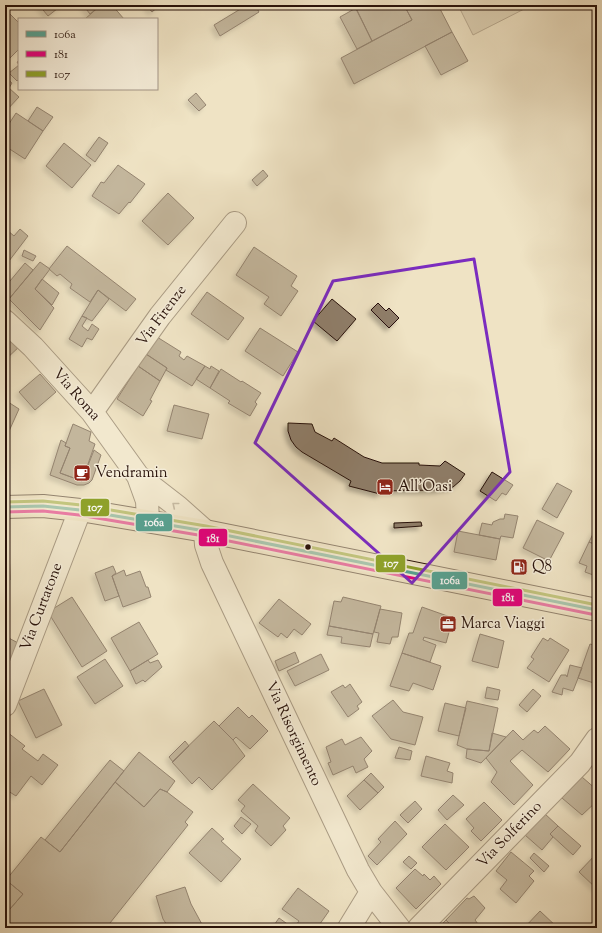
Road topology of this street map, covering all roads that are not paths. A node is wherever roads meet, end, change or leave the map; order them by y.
1 (235, 223) dead end
2 (5, 321) edge
3 (92, 412) junction
4 (138, 476) junction
5 (5, 507) edge
6 (80, 510) junction
7 (148, 521) junction
8 (205, 531) junction
9 (597, 610) edge
10 (5, 705) edge
11 (597, 738) edge
12 (371, 892) junction
13 (349, 928) edge
14 (399, 928) edge
15 (419, 928) edge

1 - 3 street, Via Firenze
2 - 3 street, Via Roma
3 - 4 street, Via Roma
4 - 7 street, Via Roma
8 -> 4 street, Via Roma
5 - 6 main road
6 - 7 main road
6 - 10 street, Via Curtatone
7 - 8 main road
8 - 9 main road
8 - 12 street, Via Risorgimento
11 - 15 street, Via Solferino
12 - 13 street
12 - 14 street, Via Risorgimento

